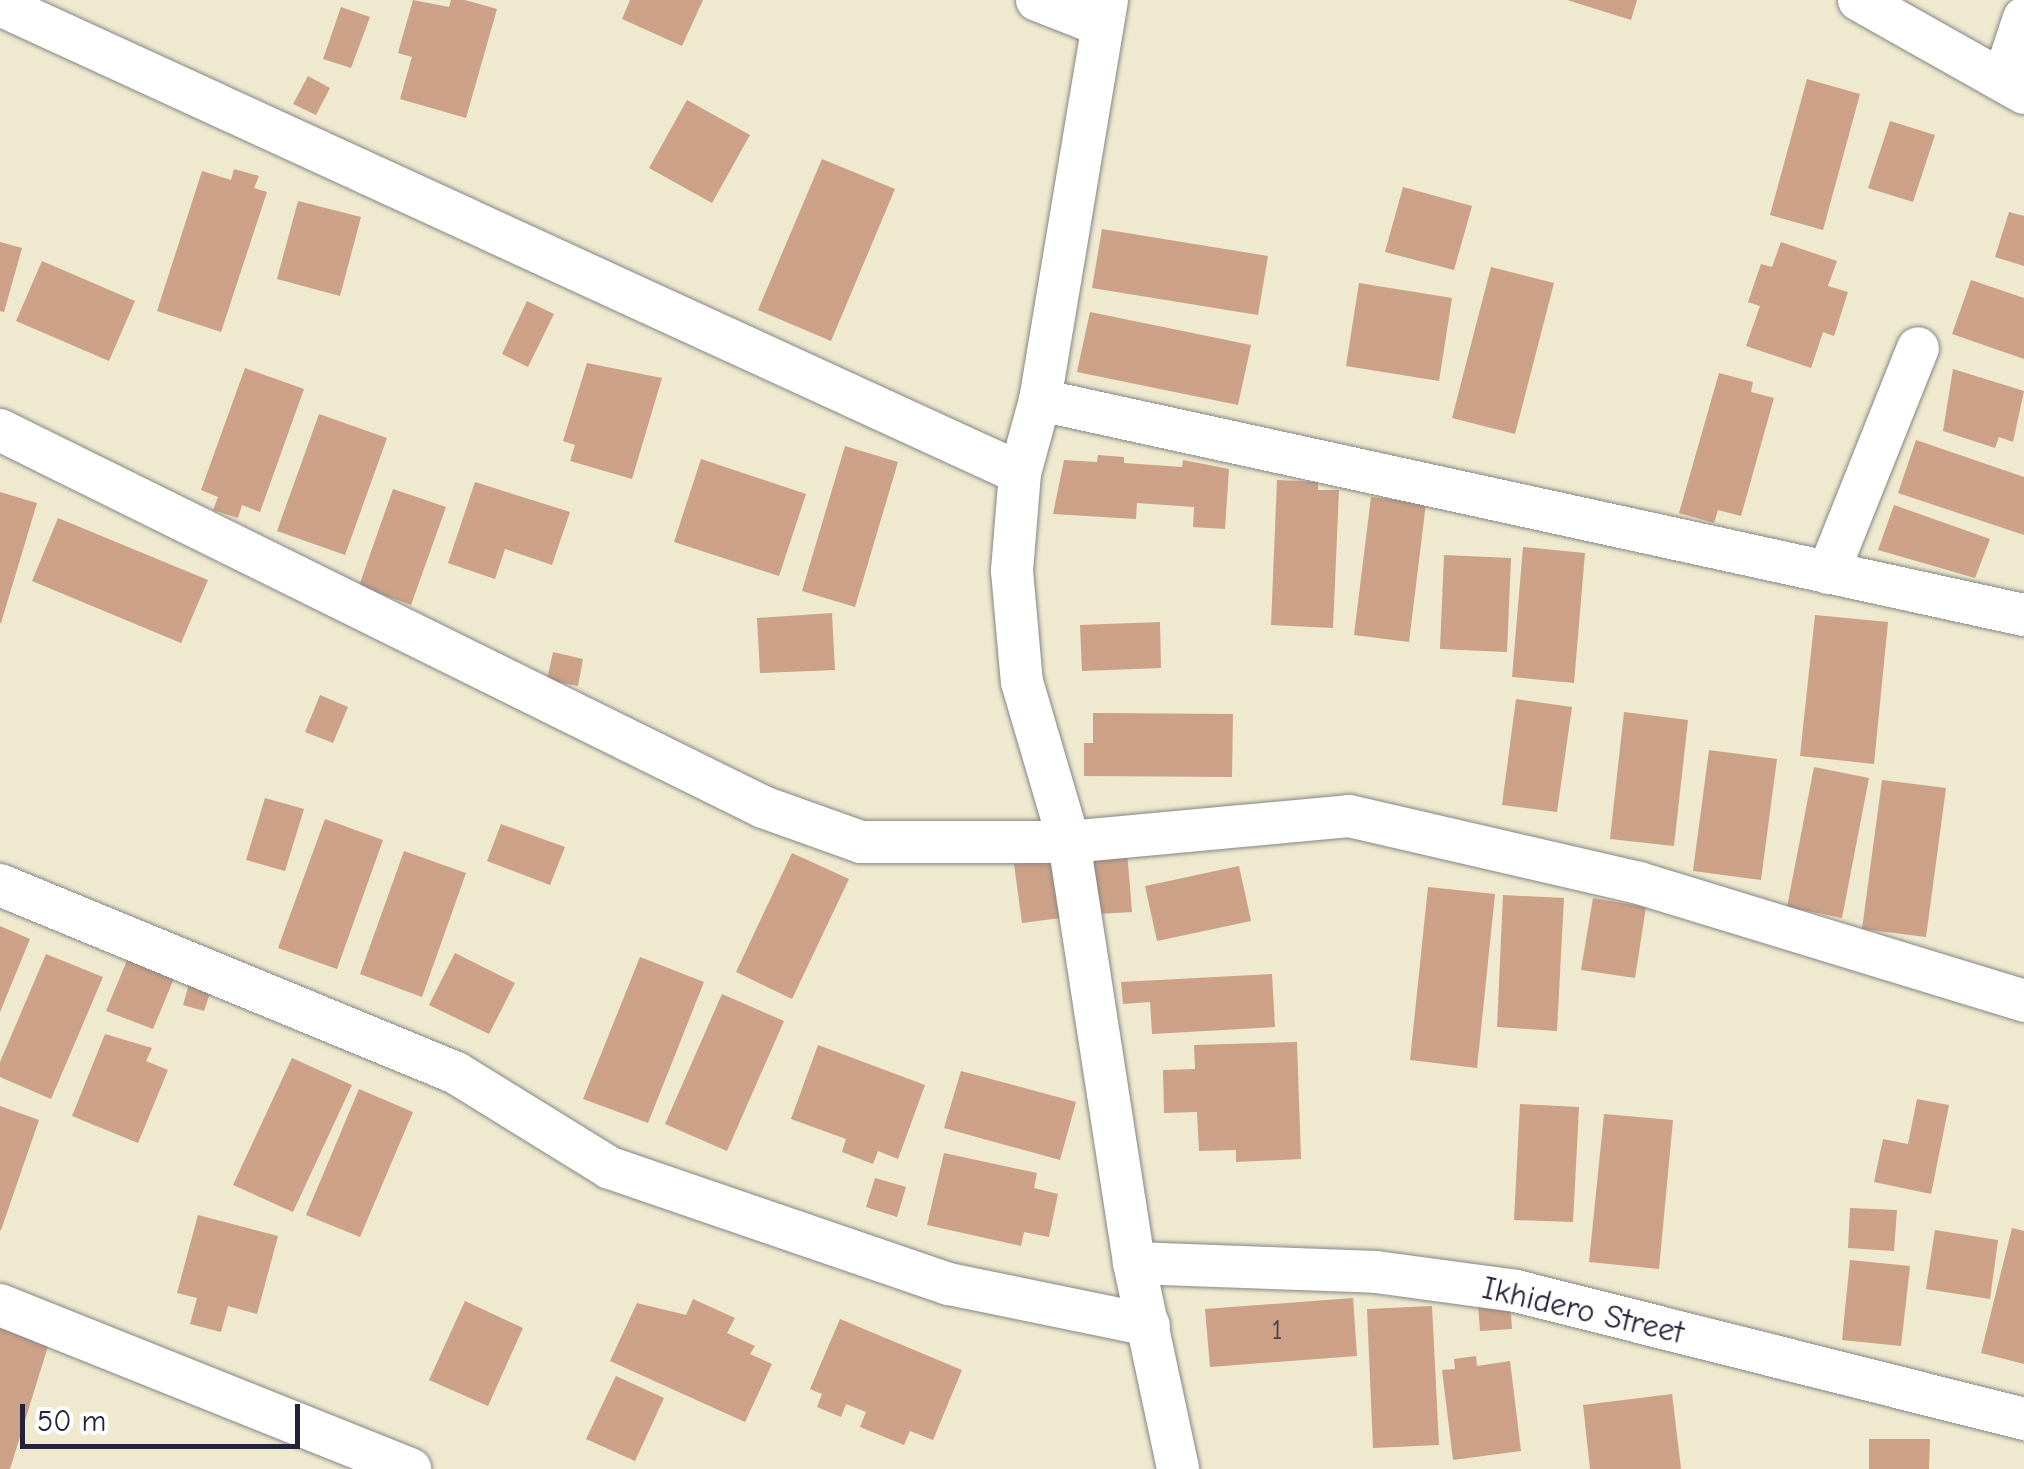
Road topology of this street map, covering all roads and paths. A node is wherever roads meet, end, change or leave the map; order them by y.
1 (1037, 0) edge
2 (1858, 0) edge
3 (0, 4) edge
4 (1104, 12) edge
5 (2024, 18) edge
6 (2013, 87) edge
7 (1918, 348) dead end
8 (1040, 400) junction
9 (0, 430) edge
10 (1020, 472) junction
11 (1828, 573) junction
12 (2024, 615) edge
13 (1069, 842) junction
14 (0, 885) edge
15 (2024, 1001) edge
16 (1134, 1263) junction
17 (0, 1305) edge
18 (1149, 1325) junction
19 (2024, 1419) edge
20 (410, 1469) edge
21 (1178, 1469) edge

1 - 4 street
2 - 6 street
3 - 10 street
4 - 8 street
5 - 6 street
7 - 11 street
8 - 10 street
8 - 11 street
9 - 13 street
10 - 13 street
11 - 12 street
13 - 15 street
13 - 16 street
14 - 18 street
16 - 18 street
16 - 19 street, Ikhidero Street
17 - 20 street
18 - 21 street

